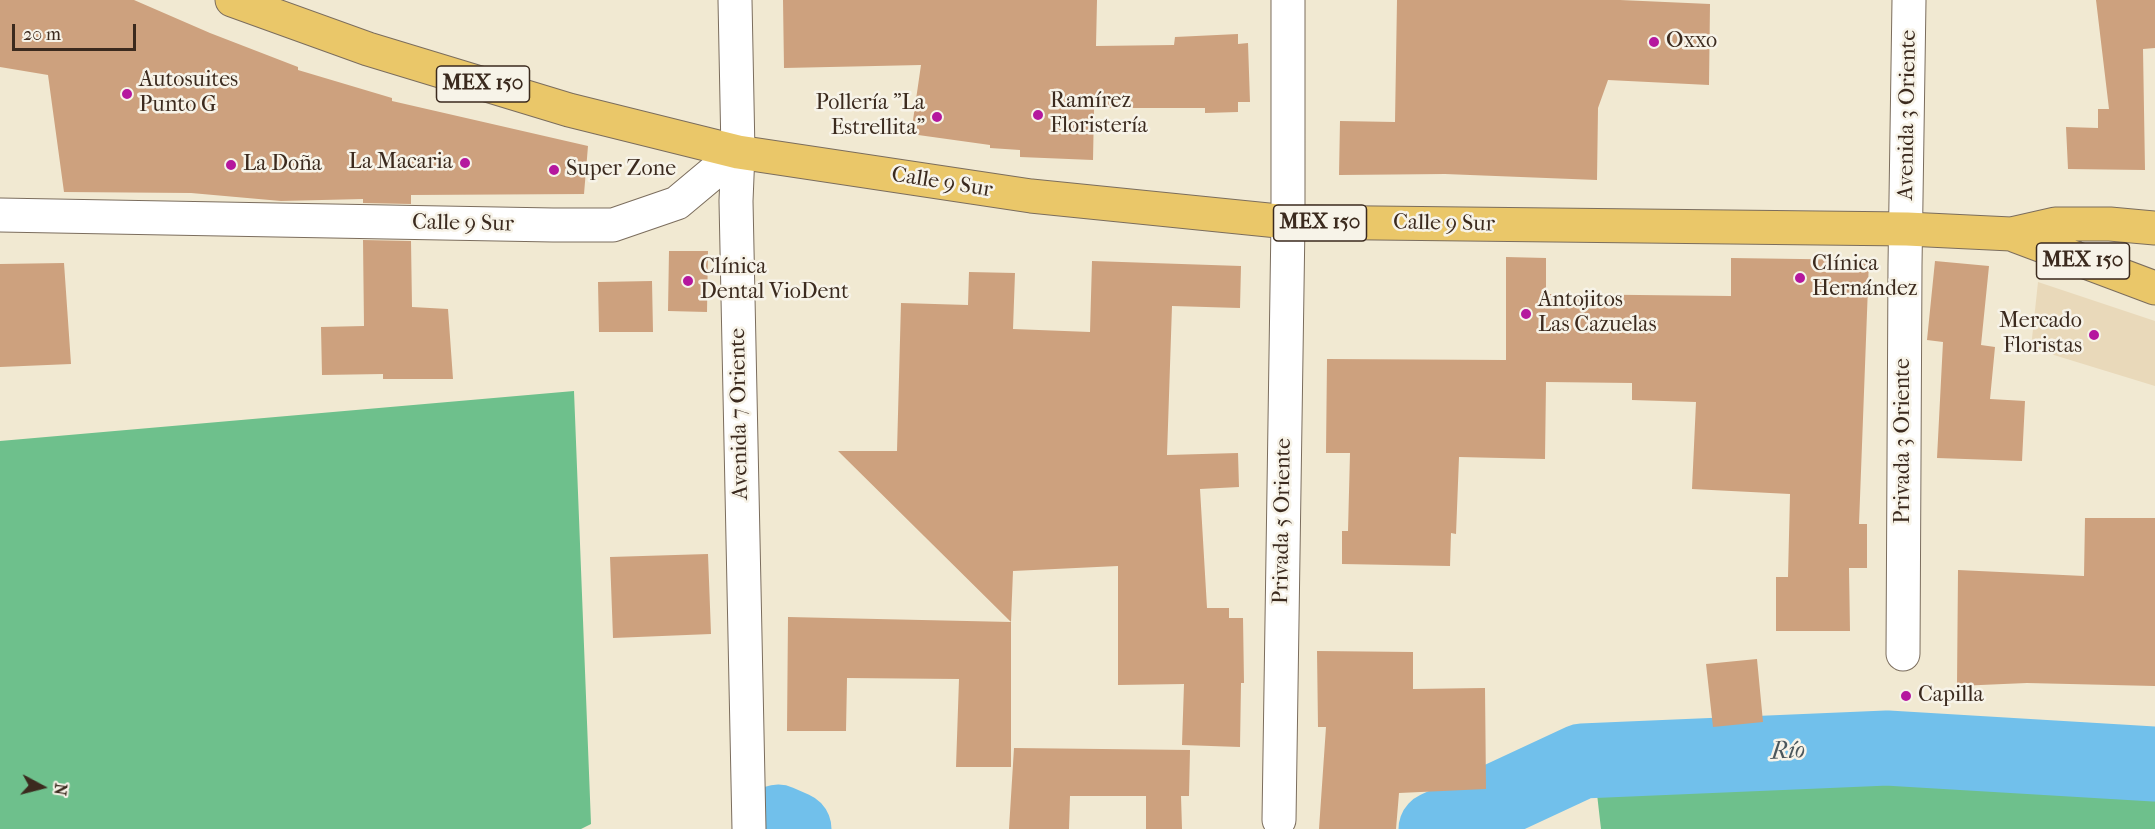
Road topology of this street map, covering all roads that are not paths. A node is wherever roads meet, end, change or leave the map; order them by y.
1 (232, 0) edge
2 (735, 0) edge
3 (1288, 0) edge
4 (1909, 0) edge
5 (738, 152) junction
6 (0, 215) edge
7 (1288, 222) junction
8 (2155, 228) edge
9 (1907, 229) junction
10 (2011, 234) junction
11 (2155, 288) edge
12 (1904, 654) dead end
13 (1278, 820) dead end
14 (749, 829) edge

1 - 5 main road, MEX 150
2 - 5 street, Avenida 7 Oriente
3 - 7 street, Privada 5 Oriente
4 - 9 street, Avenida 3 Oriente
5 - 6 street, Calle 9 Sur
5 - 7 main road, Calle 9 Sur / MEX 150
5 - 14 street, Avenida 7 Oriente
7 - 9 main road, Calle 9 Sur / MEX 150
7 - 13 street, Privada 5 Oriente
8 - 10 main road, MEX 150
9 - 10 main road, MEX 150
9 - 12 street, Privada 3 Oriente
10 - 11 main road, MEX 150

